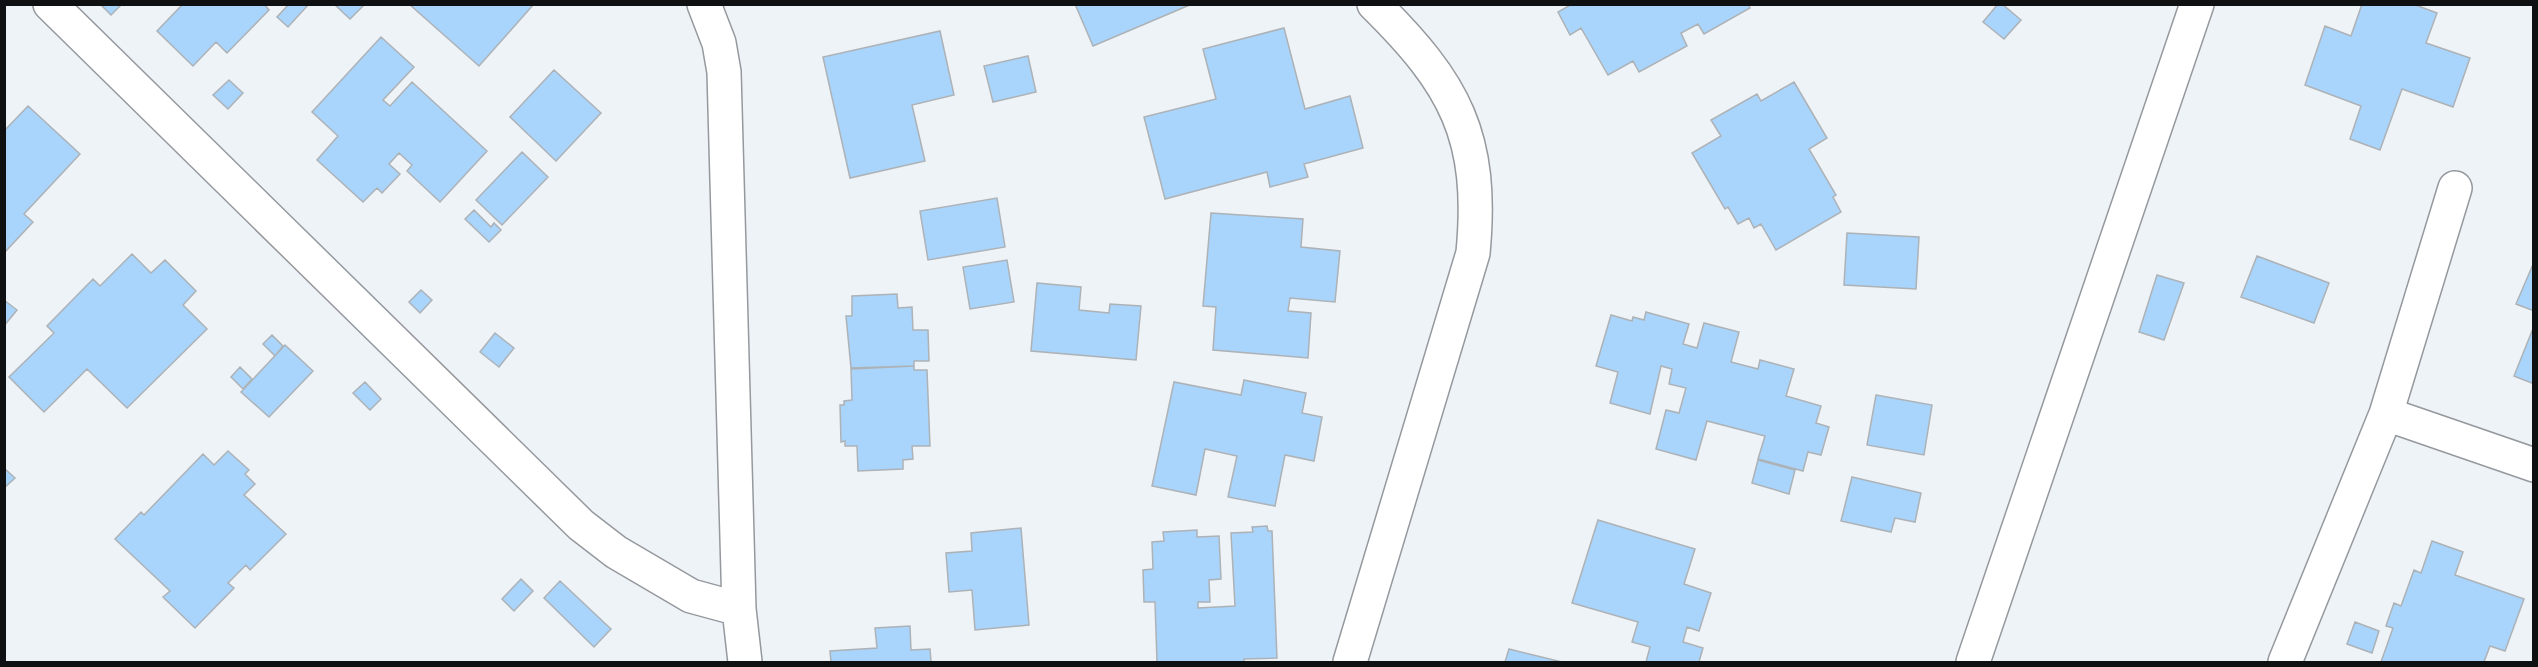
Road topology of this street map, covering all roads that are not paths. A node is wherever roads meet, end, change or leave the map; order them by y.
1 (50, 4) edge
2 (704, 4) edge
3 (1374, 4) edge
4 (2197, 4) edge
5 (2456, 188) dead end
6 (2386, 414) junction
7 (2534, 465) edge
8 (739, 609) junction
9 (745, 663) edge
10 (1350, 663) edge
11 (1973, 663) edge
12 (2285, 663) edge

1 - 8 street
2 - 8 street
3 - 10 street
4 - 11 street
5 - 6 street
6 - 7 street
6 - 12 street
8 - 9 street

